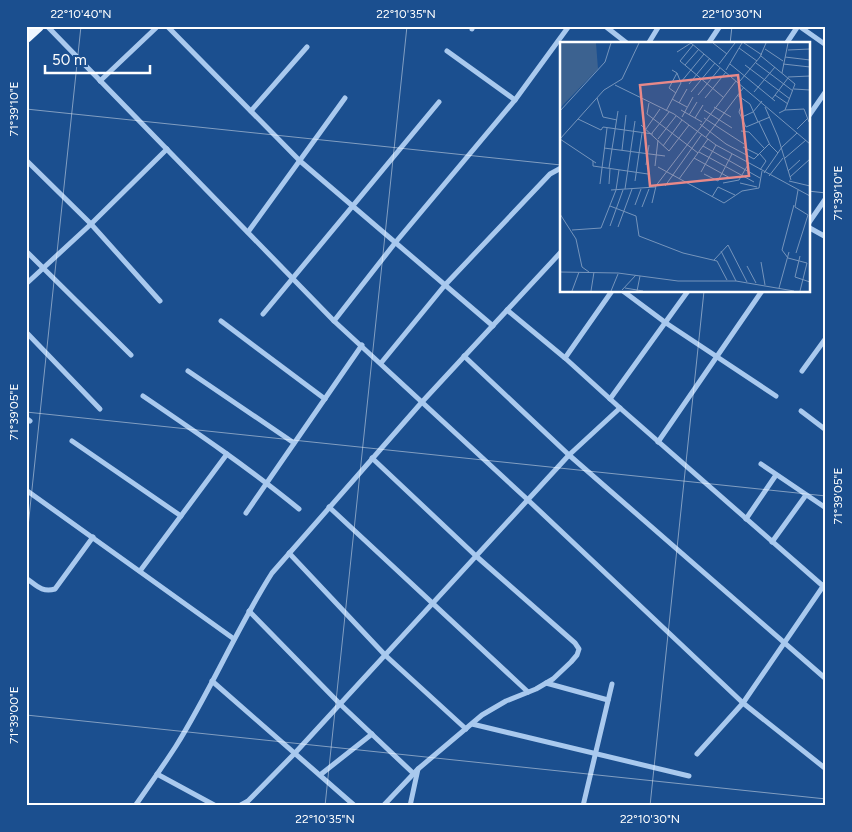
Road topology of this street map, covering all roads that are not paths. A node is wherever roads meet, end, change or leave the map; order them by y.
1 (38, 26) edge
2 (48, 26) edge
3 (158, 26) edge
4 (167, 26) edge
5 (568, 26) edge
6 (605, 26) edge
7 (660, 26) edge
8 (720, 26) edge
9 (799, 26) edge
10 (26, 37) edge
11 (625, 42) edge
12 (649, 42) edge
13 (709, 42) edge
14 (787, 42) edge
15 (826, 45) edge
16 (307, 47) dead end
17 (447, 51) dead end
18 (100, 81) junction
19 (826, 91) edge
20 (345, 98) dead end
21 (515, 100) junction
22 (439, 102) dead end
23 (251, 111) junction
24 (810, 114) edge
25 (167, 148) junction
26 (26, 160) edge
27 (300, 161) junction
28 (560, 169) edge
29 (826, 198) edge
30 (352, 206) junction
31 (810, 222) edge
32 (91, 224) junction
33 (810, 226) edge
34 (248, 232) junction
35 (826, 237) edge
36 (396, 243) junction
37 (26, 251) edge
38 (560, 253) edge
39 (43, 268) junction
40 (293, 278) junction
41 (26, 284) edge
42 (444, 284) junction
43 (611, 292) edge
44 (624, 292) edge
45 (687, 292) edge
46 (761, 292) edge
47 (160, 301) dead end
48 (507, 310) junction
49 (263, 314) dead end
50 (221, 321) dead end
51 (334, 321) junction
52 (666, 323) junction
53 (493, 326) junction
54 (26, 332) edge
55 (826, 338) edge
56 (362, 346) junction
57 (131, 355) dead end
58 (464, 356) junction
59 (717, 357) junction
60 (565, 358) junction
61 (381, 363) junction
62 (188, 371) dead end
63 (802, 371) dead end
64 (143, 396) dead end
65 (776, 396) dead end
66 (325, 399) junction
67 (610, 400) junction
68 (422, 402) junction
69 (620, 408) junction
70 (100, 409) dead end
71 (801, 411) dead end
72 (826, 430) edge
73 (72, 441) dead end
74 (658, 442) junction
75 (294, 443) junction
76 (228, 454) junction
77 (569, 455) junction
78 (372, 458) junction
79 (761, 464) dead end
80 (776, 475) junction
81 (267, 482) junction
82 (26, 490) edge
83 (806, 495) junction
84 (528, 500) junction
85 (329, 507) junction
86 (826, 508) edge
87 (299, 509) dead end
88 (246, 513) dead end
89 (181, 516) junction
90 (746, 519) junction
91 (92, 538) junction
92 (772, 542) junction
93 (289, 553) junction
94 (476, 556) junction
95 (140, 571) junction
96 (26, 578) edge
97 (824, 584) edge
98 (433, 603) junction
99 (249, 611) junction
100 (234, 639) junction
101 (783, 643) junction
102 (386, 654) junction
103 (826, 679) edge
104 (212, 681) junction
105 (546, 683) junction
106 (612, 684) dead end
107 (528, 692) junction
108 (608, 700) junction
109 (742, 703) junction
110 (340, 704) junction
111 (472, 724) junction
112 (466, 729) junction
113 (372, 734) junction
114 (295, 753) junction
115 (595, 754) junction
116 (697, 754) dead end
117 (418, 769) junction
118 (826, 769) edge
119 (157, 774) junction
120 (414, 774) junction
121 (320, 775) junction
122 (689, 776) dead end
123 (136, 806) edge
124 (216, 806) edge
125 (239, 806) edge
126 (355, 806) edge
127 (384, 806) edge
128 (410, 806) edge
129 (583, 806) edge

1 - 10 main road
2 - 18 street
3 - 18 street
4 - 23 street
5 - 21 street
6 - 11 street
7 - 12 street
8 - 13 street
9 - 14 street
9 - 15 street
16 - 23 street
17 - 21 street
18 - 25 street
19 - 24 street
20 - 27 street
21 - 36 street
22 - 30 street
23 - 27 street
25 - 32 street
25 - 34 street
26 - 32 street
27 - 30 street
27 - 34 street
28 - 42 street
29 - 31 street
30 - 36 street
30 - 40 street
32 - 39 street
32 - 47 street
33 - 35 street
34 - 40 street
36 - 42 street
36 - 51 street
37 - 39 street
38 - 48 street
39 - 41 street
39 - 57 street
40 - 49 street
40 - 51 street
42 - 53 street
42 - 61 street
43 - 60 street
44 - 52 street
45 - 52 street
46 - 59 street
48 - 53 street
48 - 60 street
50 - 66 street
51 - 56 street
52 - 59 street
52 - 67 street
53 - 58 street
54 - 70 street
55 - 63 street
56 - 61 street
56 - 66 street
58 - 68 street
58 - 77 street
59 - 65 street
59 - 74 street
60 - 67 street
61 - 68 street
62 - 75 street
64 - 76 street
66 - 75 street
67 - 69 street
68 - 78 street
68 - 84 street
69 - 74 street
69 - 77 street
71 - 72 street
73 - 89 street
74 - 90 street
75 - 81 street
76 - 81 street
76 - 89 street
77 - 84 street
77 - 101 street
78 - 85 street
78 - 94 street
79 - 80 street
80 - 83 street
80 - 90 street
81 - 87 street
81 - 88 street
82 - 91 street
83 - 86 street
83 - 92 street
84 - 94 street
84 - 109 street
85 - 93 street
85 - 98 street
89 - 95 street
90 - 92 street
91 - 95 street
91 - 96 street
92 - 97 street
93 - 99 street
93 - 102 street
94 - 98 street
94 - 105 street
95 - 100 street
97 - 101 street
98 - 102 street
98 - 107 street
99 - 100 street
99 - 110 street
100 - 104 street
101 - 103 street
101 - 109 street
102 - 110 street
102 - 112 street
104 - 114 street
104 - 119 street
105 - 107 street
105 - 108 street
106 - 108 street
107 - 111 street
108 - 115 street
109 - 116 street
109 - 118 street
110 - 113 street
110 - 114 street
111 - 112 street
111 - 115 street
112 - 117 street
113 - 120 street
113 - 121 street
114 - 121 street
114 - 125 street
115 - 122 street
115 - 129 street
117 - 120 street
117 - 128 street
119 - 123 street
119 - 124 street
120 - 127 street
121 - 126 street

